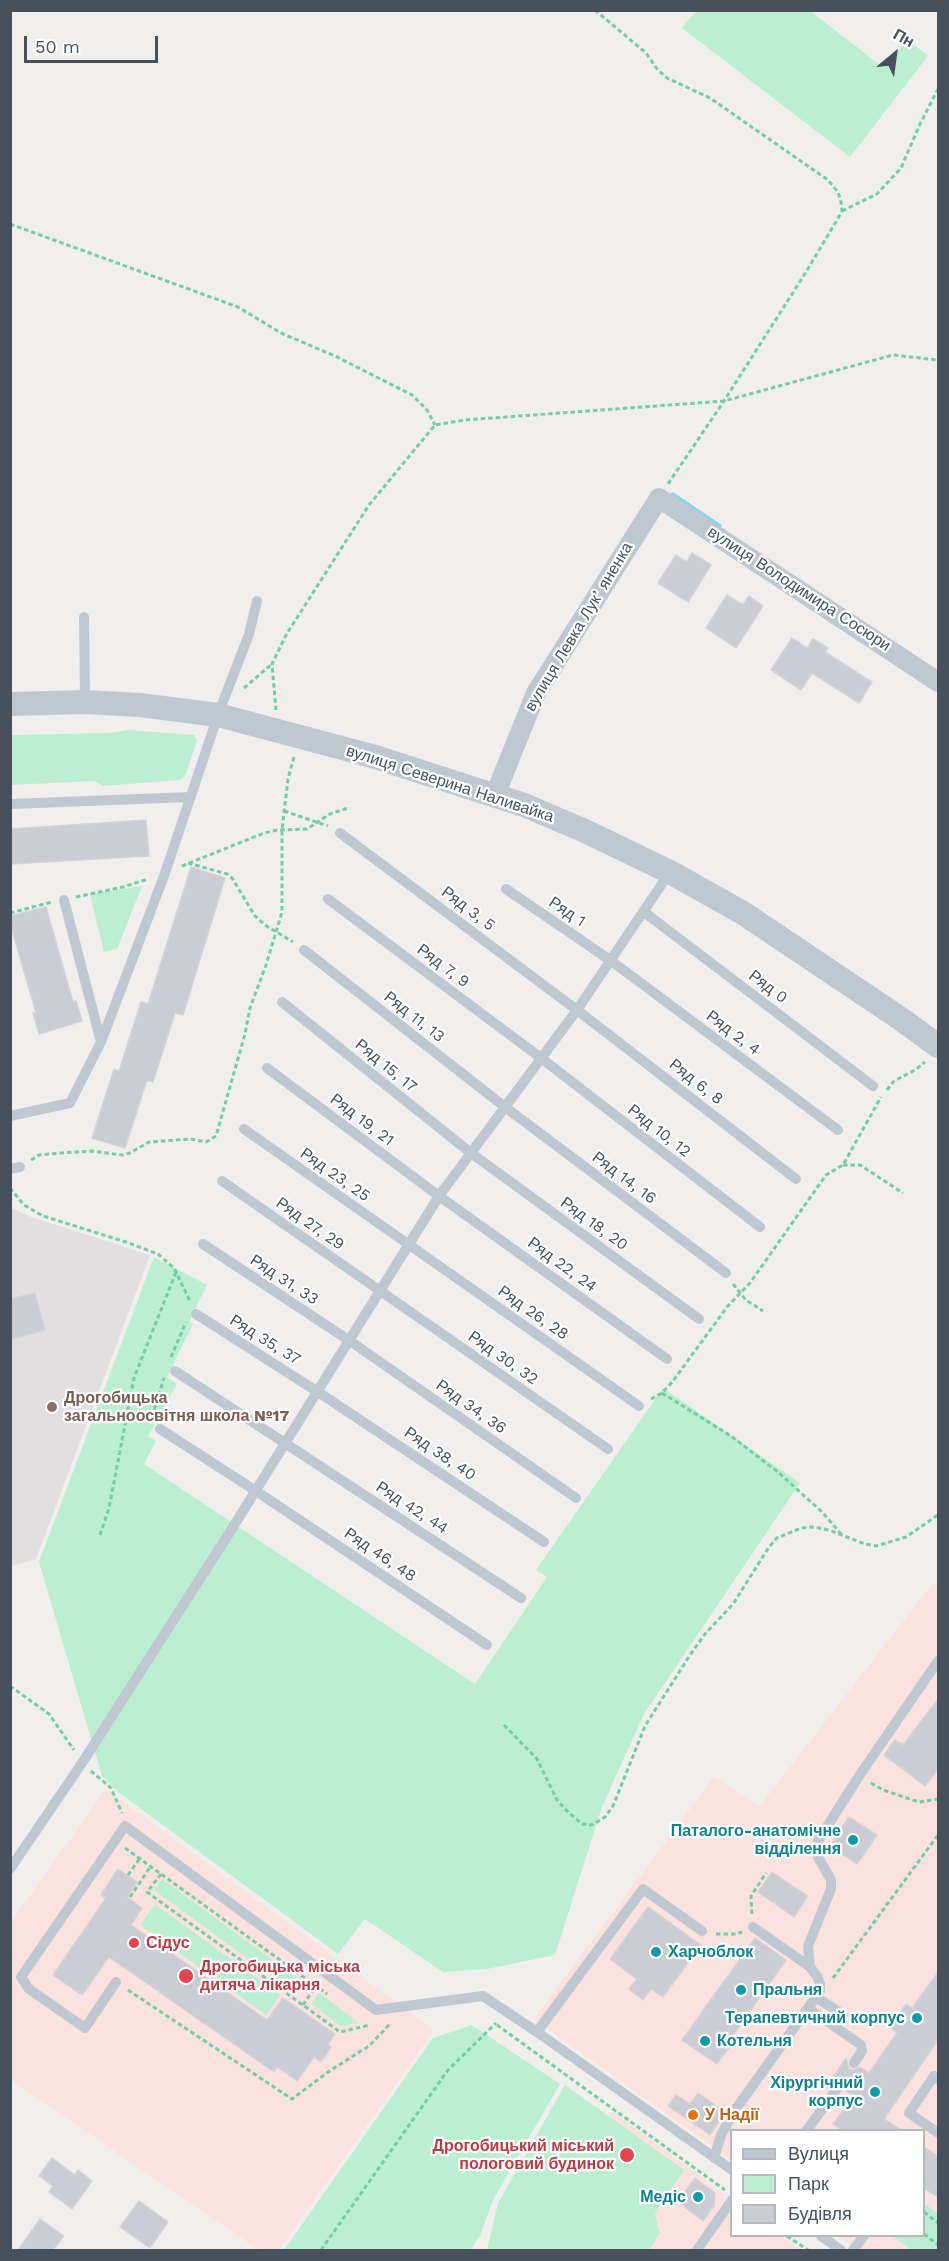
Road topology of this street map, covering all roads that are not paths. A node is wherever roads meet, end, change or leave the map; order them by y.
1 (659, 498) joint
2 (256, 601) dead end
3 (84, 617) dead end
4 (939, 682) edge
5 (85, 702) junction
6 (10, 704) edge
7 (221, 705) junction
8 (495, 795) junction
9 (191, 797) junction
10 (10, 804) edge
11 (340, 833) road end
12 (670, 872) junction
13 (506, 889) dead end
14 (328, 898) dead end
15 (64, 900) road end
16 (644, 912) junction
17 (304, 950) road end
18 (610, 960) junction
19 (282, 1002) dead end
20 (577, 1010) junction
21 (101, 1042) junction
22 (938, 1046) edge
23 (541, 1058) junction
24 (267, 1068) dead end
25 (873, 1086) dead end
26 (505, 1107) junction
27 (10, 1116) edge
28 (244, 1129) dead end
29 (838, 1130) dead end
30 (471, 1153) junction
31 (796, 1179) dead end
32 (222, 1181) dead end
33 (439, 1196) junction
34 (759, 1227) dead end
35 (202, 1244) dead end
36 (409, 1245) junction
37 (726, 1273) road end
38 (380, 1291) junction
39 (196, 1314) road end
40 (699, 1319) dead end
41 (350, 1341) junction
42 (667, 1359) dead end
43 (175, 1371) dead end
44 (318, 1392) junction
45 (639, 1406) road end
46 (160, 1430) dead end
47 (286, 1443) junction
48 (608, 1449) dead end
49 (256, 1491) junction
50 (576, 1498) dead end
51 (544, 1542) dead end
52 (521, 1598) dead end
53 (487, 1645) dead end
54 (939, 1661) edge
55 (10, 1869) edge
56 (753, 1928) road end
57 (702, 1931) road end
58 (810, 1967) junction
59 (116, 1982) road end
60 (818, 1992) junction
61 (808, 2008) junction
62 (843, 2015) dead end
63 (537, 2032) junction
64 (854, 2063) dead end
65 (939, 2079) edge
66 (839, 2086) dead end
67 (808, 2129) edge
68 (939, 2133) edge
69 (714, 2157) junction
70 (730, 2169) edge
71 (730, 2203) edge
72 (824, 2237) edge
73 (863, 2237) edge
74 (697, 2250) edge
75 (841, 2250) edge
76 (853, 2250) edge

1 - 4 street, вулиця Володимира Сосюри
1 - 8 street, вулиця Левка Лукʼяненка
2 - 7 lane
3 - 5 lane
5 - 6 street, вулиця Северина Наливайка
5 - 7 street, вулиця Северина Наливайка
7 - 8 street, вулиця Северина Наливайка
7 - 9 lane
8 - 12 street, вулиця Северина Наливайка
9 - 10 lane
9 - 21 lane
11 - 20 lane, Ряд 3, 5
12 - 16 lane
12 - 22 street, вулиця Северина Наливайка
13 - 18 lane, Ряд 1
14 - 23 lane, Ряд 7, 9
15 - 21 lane
16 - 18 lane
16 - 25 lane, Ряд 0
17 - 26 lane, Ряд 11, 13
18 - 20 lane
18 - 29 lane, Ряд 2, 4
19 - 30 lane, Ряд 15, 17
20 - 23 lane
20 - 31 lane, Ряд 6, 8
21 - 27 lane
23 - 26 lane
23 - 34 lane, Ряд 10, 12
24 - 33 lane, Ряд 19, 21
26 - 30 lane
26 - 37 lane, Ряд 14, 16
28 - 36 lane, Ряд 23, 25
30 - 33 lane
30 - 40 lane, Ряд 18, 20
32 - 38 lane, Ряд 27, 29
33 - 36 lane
33 - 42 lane, Ряд 22, 24
35 - 41 lane, Ряд 31, 33
36 - 38 lane
36 - 45 lane, Ряд 26, 28
38 - 41 lane
38 - 48 lane, Ряд 30, 32
39 - 44 lane, Ряд 35, 37
41 - 44 lane
41 - 50 lane, Ряд 34, 36
43 - 47 lane, Ряд 42, 44
44 - 47 lane
44 - 51 lane, Ряд 38, 40
46 - 49 lane, Ряд 46, 48
47 - 49 lane
47 - 52 lane, Ряд 42, 44
49 - 53 lane, Ряд 46, 48
49 - 55 lane
54 - 58 lane
56 - 58 lane
57 - 63 lane
58 - 60 lane
59 - 63 lane
60 - 61 lane
60 - 62 lane
61 - 64 lane
61 - 69 lane
63 - 69 lane
65 - 68 lane
66 - 67 lane
69 - 70 lane
71 - 74 lane
72 - 75 lane
73 - 76 lane

